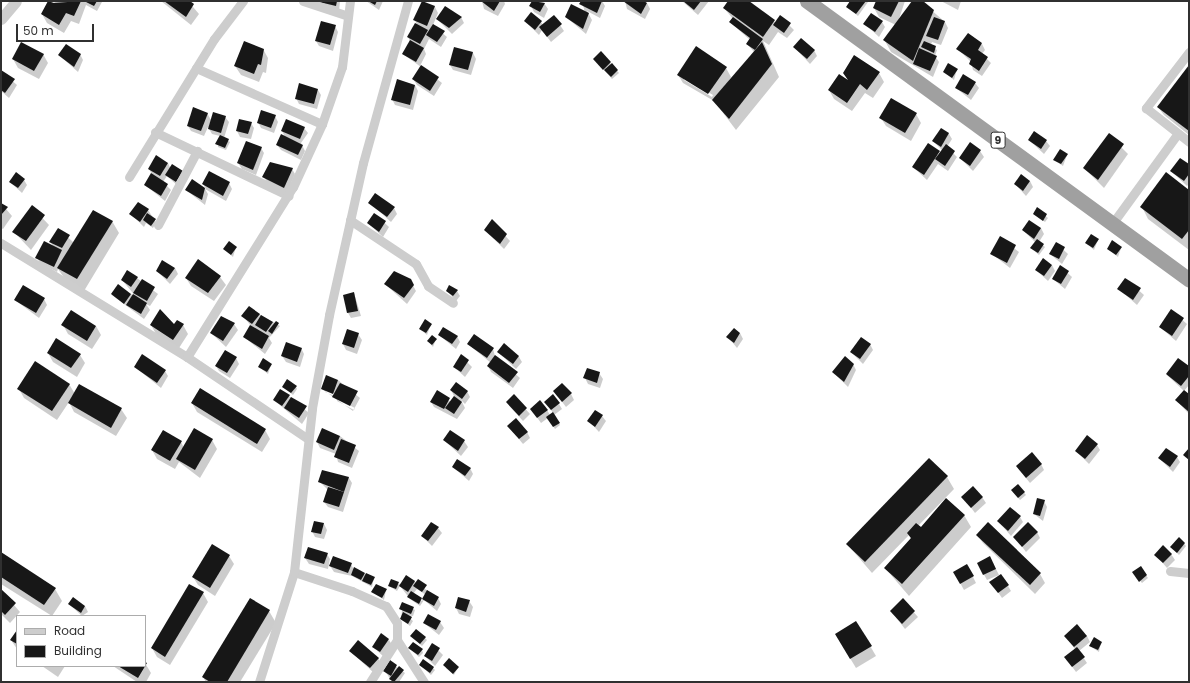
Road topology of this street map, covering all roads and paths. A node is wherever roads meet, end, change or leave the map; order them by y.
1 (16, 1) edge
2 (243, 1) edge
3 (303, 1) edge
4 (350, 1) edge
5 (408, 1) edge
6 (807, 1) edge
7 (348, 16) junction
8 (1, 19) edge
9 (1189, 52) edge
10 (196, 68) junction
11 (322, 124) junction
12 (155, 132) junction
13 (1178, 133) junction
14 (1189, 142) edge
15 (197, 151) junction
16 (129, 177) dead end
17 (289, 196) junction
18 (350, 220) junction
19 (1112, 224) junction
20 (158, 225) dead end
21 (1, 243) edge
22 (1189, 280) edge
23 (453, 303) dead end
24 (187, 356) junction
25 (308, 438) junction
26 (1170, 571) dead end
27 (294, 572) junction
28 (1189, 573) edge
29 (397, 640) junction
30 (259, 682) edge
31 (370, 682) edge
32 (424, 682) edge

1 - 8 street
2 - 10 street
3 - 7 street
4 - 7 street
5 - 18 street
6 - 19 highway, 9
7 - 11 street
9 - 13 street
10 - 11 street
10 - 12 street
11 - 17 street
12 - 15 street
12 - 16 street
13 - 14 street
13 - 19 street
15 - 17 street
15 - 20 street
17 - 24 street
18 - 23 street
18 - 25 street
19 - 22 highway, 9
21 - 24 street
24 - 25 street
25 - 27 street
26 - 28 street
27 - 29 street
27 - 30 street
29 - 31 street
29 - 32 street

